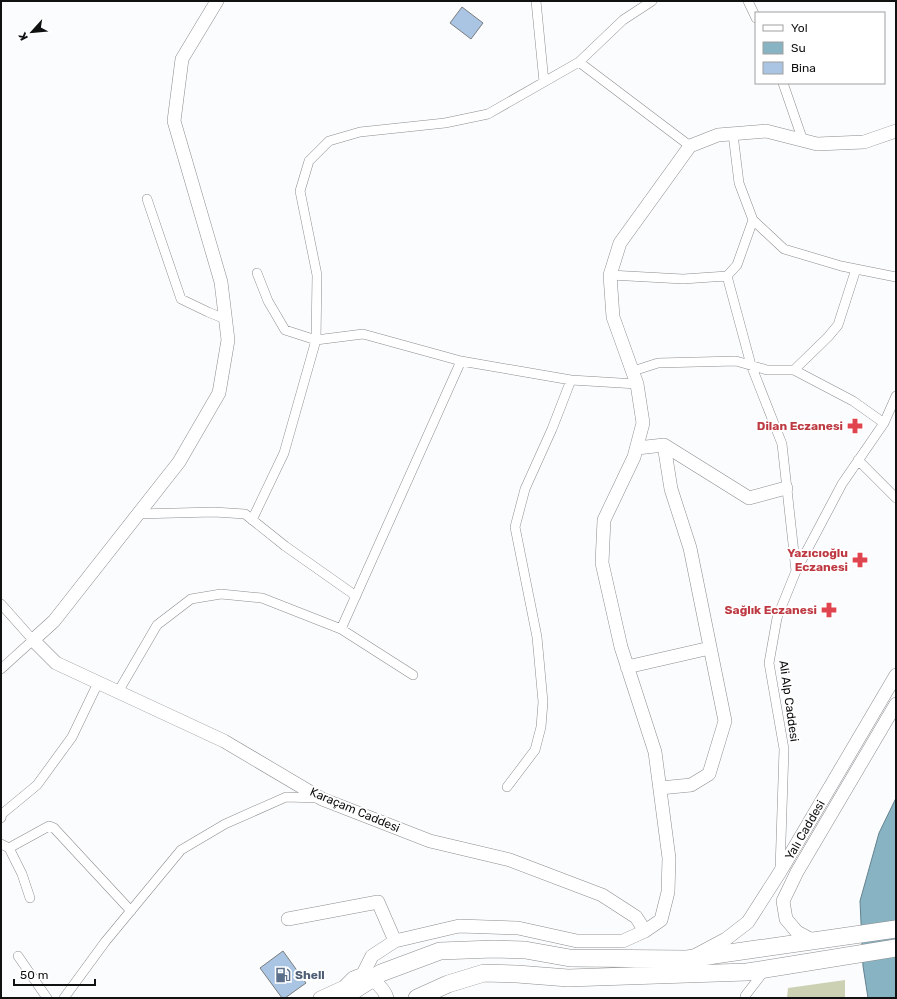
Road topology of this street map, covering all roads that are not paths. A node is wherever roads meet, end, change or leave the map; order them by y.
1 (217, 1) edge
2 (536, 1) edge
3 (652, 1) edge
4 (748, 1) edge
5 (755, 16) edge
6 (579, 62) junction
7 (544, 82) junction
8 (783, 84) edge
9 (896, 131) edge
10 (733, 134) junction
11 (803, 141) junction
12 (690, 146) junction
13 (147, 199) dead end
14 (753, 220) junction
15 (856, 269) junction
16 (257, 273) dead end
17 (610, 275) junction
18 (727, 276) junction
19 (896, 277) edge
20 (225, 319) junction
21 (316, 340) junction
22 (461, 361) junction
23 (751, 366) junction
24 (794, 370) junction
25 (635, 377) junction
26 (571, 380) junction
27 (896, 396) edge
28 (884, 423) junction
29 (664, 445) junction
30 (637, 448) junction
31 (858, 460) junction
32 (786, 488) junction
33 (896, 498) edge
34 (137, 514) junction
35 (252, 520) junction
36 (796, 571) junction
37 (356, 596) junction
38 (1, 604) edge
39 (341, 629) junction
40 (32, 640) junction
41 (710, 648) junction
42 (628, 667) junction
43 (1, 669) edge
44 (896, 674) edge
45 (413, 675) dead end
46 (98, 683) junction
47 (118, 692) junction
48 (896, 704) edge
49 (507, 787) dead end
50 (660, 788) junction
51 (322, 799) junction
52 (1, 818) edge
53 (5, 846) edge
54 (780, 872) junction
55 (30, 898) dead end
56 (131, 911) junction
57 (288, 919) dead end
58 (896, 929) edge
59 (645, 931) junction
60 (820, 940) junction
61 (395, 941) junction
62 (896, 948) edge
63 (18, 956) dead end
64 (687, 959) junction
65 (766, 969) junction
66 (367, 977) junction
67 (343, 993) edge
68 (47, 998) edge
69 (64, 998) edge
70 (320, 998) edge
71 (387, 998) edge
72 (417, 998) edge
73 (745, 998) edge

1 - 20 street
2 - 7 street
3 - 6 street
4 - 5 street
6 - 7 street
6 - 12 street
7 - 21 street
8 - 11 street
9 - 11 street
10 - 11 street
10 - 12 street
10 - 14 street
12 - 17 street
13 - 20 street
14 - 15 street
14 - 18 street
15 - 19 street
15 - 24 street
16 - 21 street
17 - 18 street
17 - 25 street
18 - 23 street
20 - 34 street
21 - 22 street
21 - 35 street
22 - 26 street
22 - 37 street
23 - 24 street
23 - 25 street
23 - 32 street
24 - 28 street
25 - 26 street
25 - 30 street
26 - 49 street
27 - 28 street, Ali Alp Caddesi
28 - 31 street, Ali Alp Caddesi
29 - 30 street
29 - 32 street
29 - 41 street
30 - 42 street
31 - 33 street
31 - 36 street, Ali Alp Caddesi
32 - 36 street
34 - 35 street
34 - 40 street
35 - 37 street
36 - 54 street, Ali Alp Caddesi
37 - 39 street
38 - 40 street
39 - 45 street
39 - 47 street
40 - 43 street
40 - 46 street, Karaçam Caddesi
41 - 42 street
41 - 50 street
42 - 50 street
44 - 54 street, Yalı Caddesi
46 - 47 street, Karaçam Caddesi
46 - 52 street
47 - 51 street, Karaçam Caddesi
48 - 60 street, Yalı Caddesi
50 - 59 street
51 - 56 street
51 - 59 street, Karaçam Caddesi
53 - 55 street
53 - 56 street
54 - 64 street, Yalı Caddesi
56 - 69 street
57 - 61 street
58 - 60 highway
59 - 61 street
60 - 64 highway
61 - 66 street
62 - 65 highway
63 - 68 street
64 - 66 highway
65 - 72 highway
65 - 73 street
66 - 67 highway
66 - 71 street
67 - 70 street

